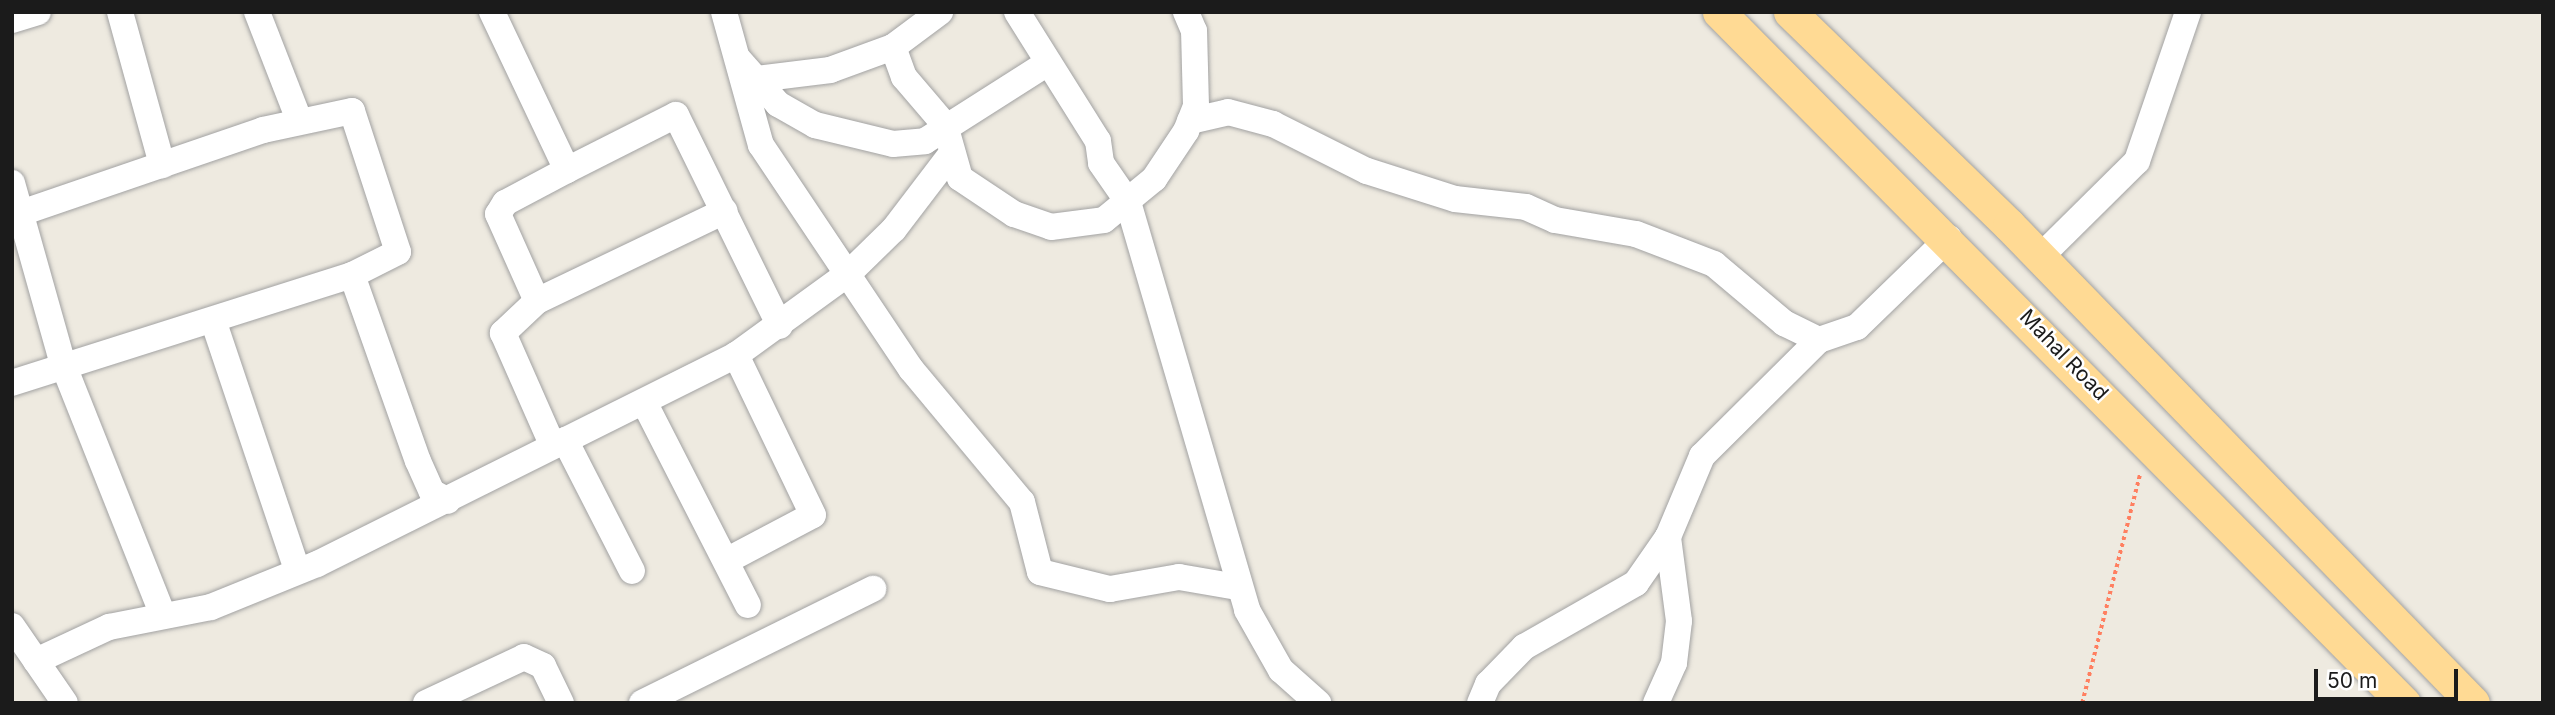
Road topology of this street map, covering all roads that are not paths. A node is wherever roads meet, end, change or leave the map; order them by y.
1 (38, 12) edge
2 (120, 12) edge
3 (257, 12) edge
4 (492, 12) edge
5 (724, 12) edge
6 (940, 12) edge
7 (1186, 12) edge
8 (1719, 12) edge
9 (1790, 12) edge
10 (2188, 12) edge
11 (1028, 16) edge
12 (12, 20) edge
13 (893, 47) junction
14 (737, 57) junction
15 (1046, 64) junction
16 (757, 79) junction
17 (299, 120) junction
18 (1190, 121) junction
19 (946, 125) junction
20 (951, 153) junction
21 (162, 165) junction
22 (566, 170) junction
23 (12, 183) edge
24 (1128, 202) junction
25 (725, 211) junction
26 (15, 214) edge
27 (1949, 238) junction
28 (2040, 257) junction
29 (849, 273) junction
30 (352, 275) junction
31 (537, 301) junction
32 (213, 320) junction
33 (780, 326) junction
34 (1819, 340) junction
35 (736, 355) junction
36 (63, 364) junction
37 (12, 383) edge
38 (644, 402) junction
39 (559, 442) junction
40 (448, 501) junction
41 (1668, 537) junction
42 (726, 561) junction
43 (297, 569) junction
44 (632, 571) dead end
45 (1237, 587) junction
46 (873, 589) dead end
47 (748, 605) dead end
48 (162, 613) junction
49 (12, 626) edge
50 (36, 661) junction
51 (65, 703) edge
52 (426, 703) edge
53 (561, 703) edge
54 (642, 703) edge
55 (1318, 703) edge
56 (1480, 703) edge
57 (1656, 703) edge
58 (2404, 703) edge
59 (2473, 703) edge

1 - 12 street
2 - 21 street
3 - 17 street
4 - 22 street
5 - 14 street
6 - 13 street
7 - 18 street
8 - 27 main road, Mahal Road
9 - 28 main road
10 - 28 street
11 - 15 street
13 - 16 street
13 - 19 street
14 - 16 street
14 - 29 street
15 - 19 street
15 - 24 street
16 - 19 street
17 - 21 street
17 - 30 street
18 - 24 street
18 - 34 street
19 - 20 street
20 - 24 street
20 - 29 street
21 - 26 street
22 - 25 street
22 - 31 street
23 - 26 street
24 - 45 street
25 - 31 street
25 - 33 street
26 - 36 street
27 - 34 street
27 - 58 main road, Mahal Road
28 - 59 main road
29 - 33 street
29 - 45 street
30 - 32 street
30 - 40 street
31 - 39 street
32 - 36 street
32 - 43 street
33 - 35 street
34 - 41 street
35 - 38 street
35 - 42 street
36 - 37 street
36 - 48 street
38 - 39 street
38 - 42 street
39 - 40 street
39 - 44 street
40 - 43 street
41 - 56 street
41 - 57 street
42 - 47 street
43 - 48 street
45 - 55 street
46 - 54 street
48 - 50 street
49 - 50 street
50 - 51 street
52 - 53 street

